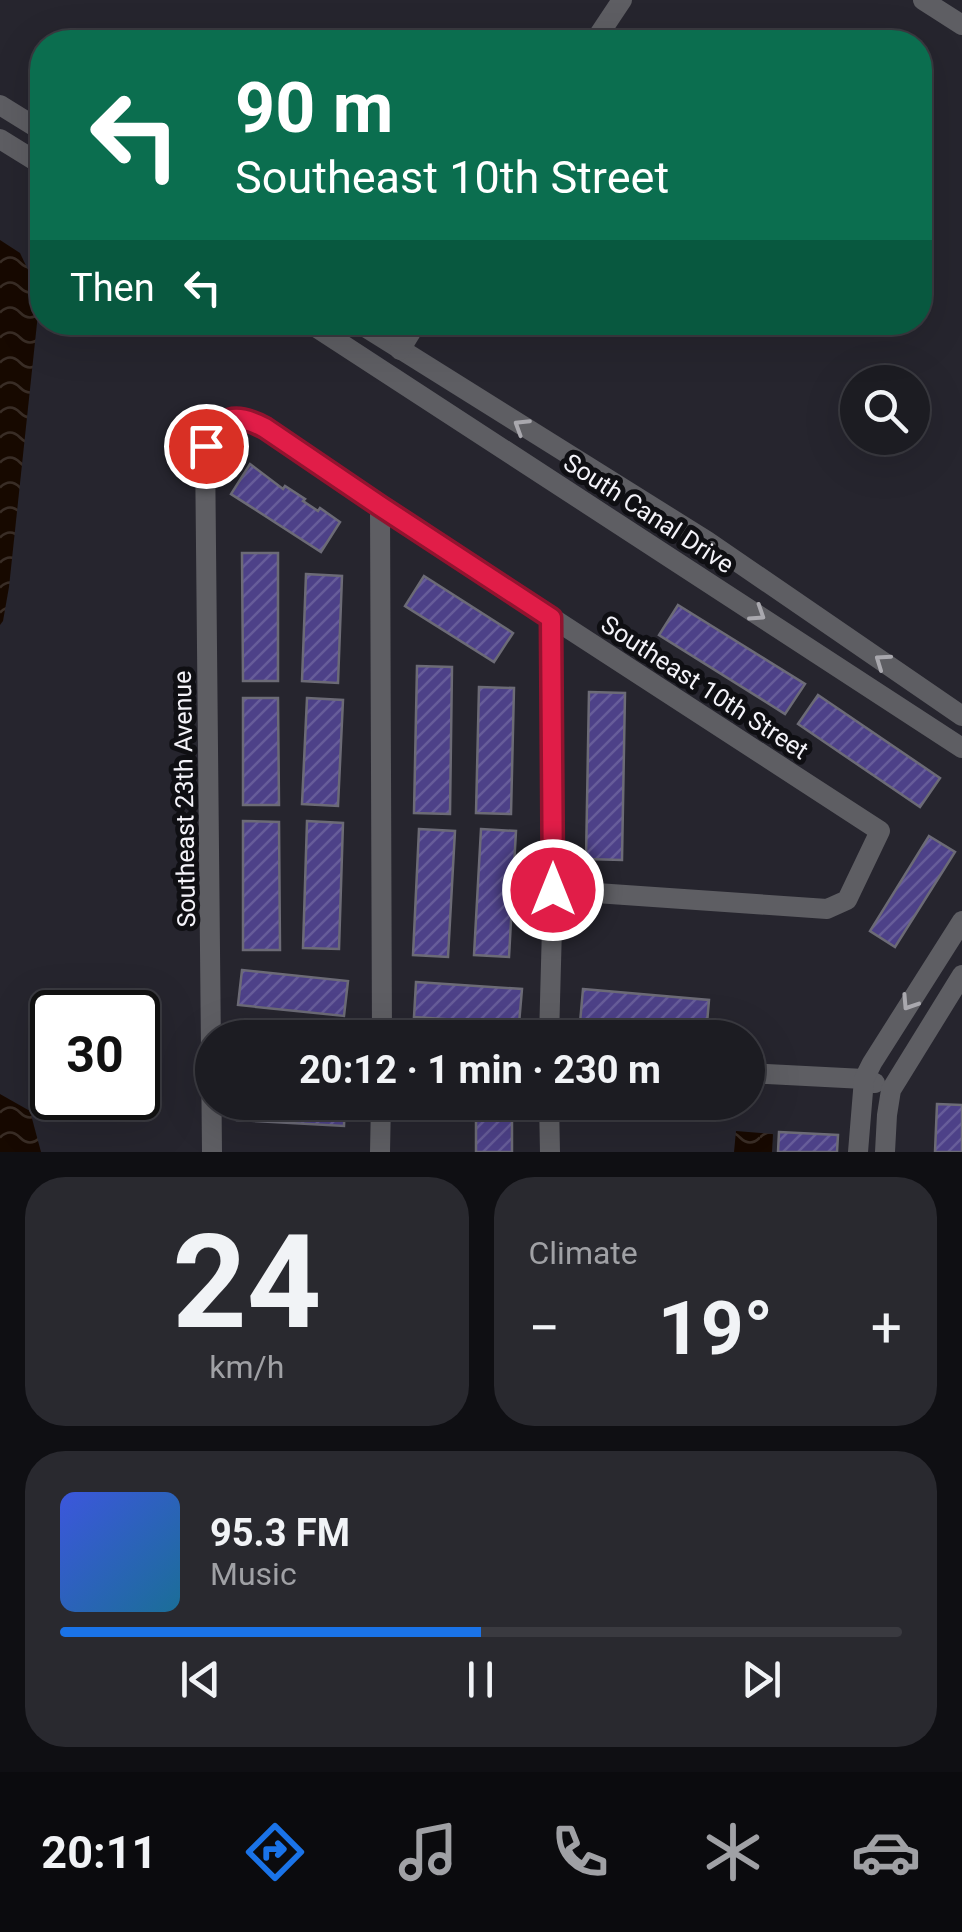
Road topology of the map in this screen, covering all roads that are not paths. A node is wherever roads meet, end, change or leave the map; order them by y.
1 (622, 0) edge
2 (923, 0) edge
3 (962, 25) edge
4 (602, 30) edge
5 (0, 104) edge
6 (30, 124) edge
7 (0, 139) edge
8 (30, 158) edge
9 (328, 335) edge
10 (377, 335) edge
11 (409, 335) edge
12 (400, 350) junction
13 (206, 446) joint
14 (380, 506) junction
15 (551, 618) junction
16 (962, 716) edge
17 (962, 748) edge
18 (553, 890) junction
19 (962, 921) edge
20 (962, 975) edge
21 (212, 1020) edge
22 (382, 1020) edge
23 (549, 1020) edge
24 (765, 1074) edge
25 (864, 1079) junction
26 (891, 1090) junction
27 (212, 1120) edge
28 (381, 1120) edge
29 (549, 1120) edge
30 (212, 1152) edge
31 (380, 1152) edge
32 (550, 1152) edge
33 (858, 1152) edge
34 (885, 1152) edge

1 - 4 street
2 - 3 street
5 - 6 street
7 - 8 street
9 -> 17 street, South Canal Drive
10 - 12 street, South Canal Drive
11 - 12 street
16 -> 12 street, South Canal Drive
13 - 14 street, Southeast 10th Street
13 - 21 street, Southeast 23th Avenue
14 - 15 street, Southeast 10th Street
14 - 22 street
15 - 18 street
15 - 18 street, Southeast 10th Street
18 - 23 street
19 -> 25 street
20 - 26 street
24 - 25 street
25 - 26 street
25 - 33 street
26 - 34 street
27 - 30 street, Southeast 23th Avenue
28 - 31 street
29 - 32 street

